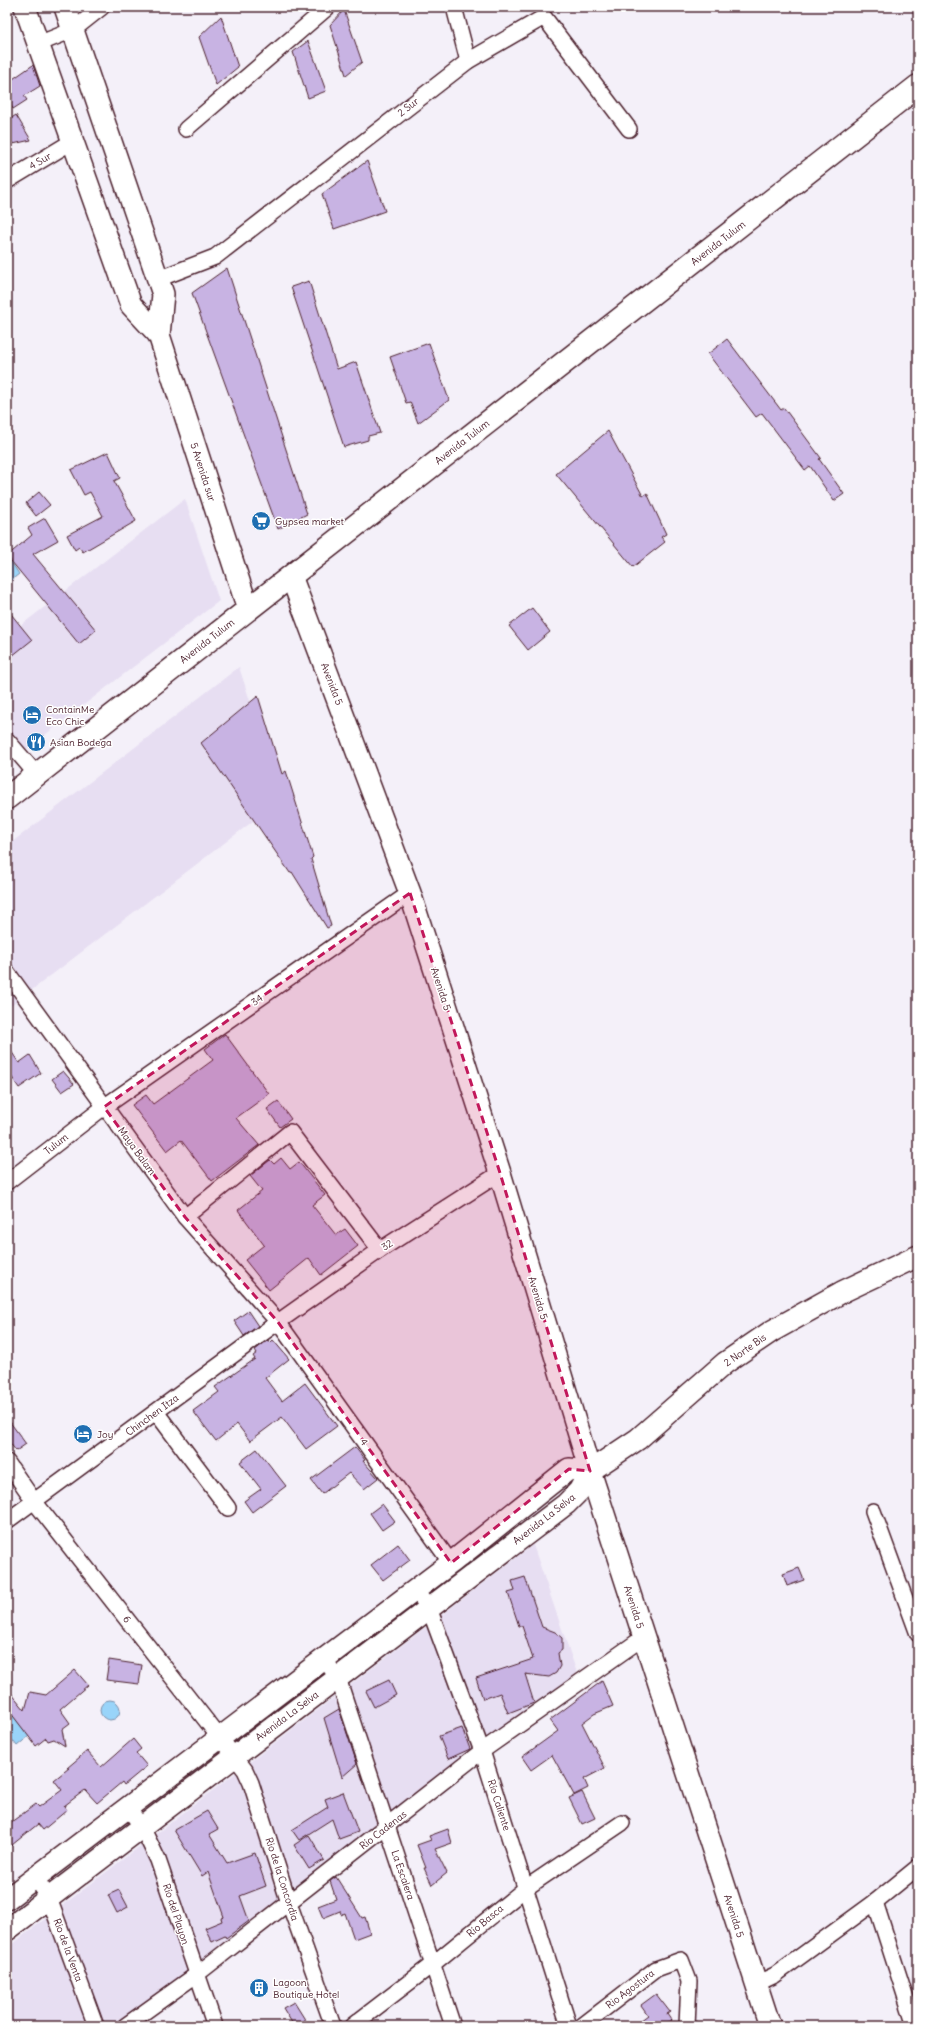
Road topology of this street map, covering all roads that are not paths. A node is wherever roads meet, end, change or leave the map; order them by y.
1 (25, 7) edge
2 (65, 7) edge
3 (102, 7) edge
4 (328, 7) edge
5 (454, 7) edge
6 (73, 30) junction
7 (38, 44) junction
8 (468, 60) junction
9 (918, 86) edge
10 (186, 129) dead end
11 (630, 129) dead end
12 (73, 141) junction
13 (7, 181) edge
14 (158, 279) junction
15 (159, 335) junction
16 (291, 576) junction
17 (248, 609) junction
18 (7, 740) edge
19 (38, 775) junction
20 (7, 798) edge
21 (410, 893) junction
22 (7, 972) edge
23 (104, 1107) junction
24 (500, 1173) junction
25 (7, 1182) edge
26 (185, 1217) junction
27 (380, 1250) junction
28 (918, 1256) edge
29 (278, 1322) junction
30 (156, 1412) junction
31 (7, 1462) edge
32 (590, 1472) junction
33 (34, 1501) junction
34 (228, 1508) dead end
35 (873, 1511) dead end
36 (7, 1521) edge
37 (451, 1563) junction
38 (415, 1590) junction
39 (429, 1608) junction
40 (918, 1634) edge
41 (644, 1637) junction
42 (324, 1659) junction
43 (338, 1678) junction
44 (220, 1738) junction
45 (482, 1751) junction
46 (235, 1756) junction
47 (128, 1808) junction
48 (622, 1823) dead end
49 (142, 1827) junction
50 (386, 1828) junction
51 (918, 1867) edge
52 (35, 1877) junction
53 (526, 1888) junction
54 (49, 1898) junction
55 (7, 1899) edge
56 (875, 1902) junction
57 (289, 1903) junction
58 (7, 1930) edge
59 (433, 1964) junction
60 (196, 1976) junction
61 (756, 1984) junction
62 (96, 2026) edge
63 (125, 2026) edge
64 (215, 2026) edge
65 (333, 2026) edge
66 (352, 2026) edge
67 (453, 2026) edge
68 (569, 2026) edge
69 (582, 2026) edge
70 (686, 2026) edge
71 (770, 2026) edge
72 (915, 2026) edge

1 - 7 street
2 - 6 street
3 - 6 street
4 - 10 street
5 - 8 street
6 - 7 street
6 - 14 street
7 - 12 street
8 - 11 street, 2 Sur
8 - 14 street, 2 Sur
9 - 16 highway, Avenida Tulum
12 - 13 street, 4 Sur
12 - 15 street
14 - 15 street
15 - 17 street, 5 Avenida sur
16 - 17 highway, Avenida Tulum
16 - 21 street, Avenida 5
17 - 19 highway, Avenida Tulum
18 - 19 street
19 - 20 highway, Avenida Tulum
21 - 23 street, 34
21 - 24 street, Avenida 5
22 - 23 street, Maya Balam
23 - 25 street, Tulum
23 - 26 street, Maya Balam
24 - 27 street, 32
24 - 32 street, Avenida 5
26 - 27 street
26 - 29 street, Maya Balam
27 - 29 street, 32
28 - 32 street, 2 Norte Bis
29 - 30 street, Chinchen Itza
29 - 37 street, 4
30 - 33 street, Chinchen Itza
30 - 34 street
31 - 33 street, 6
32 - 37 street
32 - 39 street, Avenida La Selva
32 - 41 street, Avenida 5
33 - 36 street, Chinchen Itza
33 - 44 street, 6
35 - 40 street
37 - 38 street
38 - 39 street, Río Caliente
38 - 42 street
39 - 43 street, Avenida La Selva
39 - 45 street, Río Caliente
41 - 45 street, Río Cadenas
41 - 61 street, Avenida 5
42 - 43 street, La Escalera
42 - 44 street
43 - 46 street, Avenida La Selva
43 - 50 street, La Escalera
44 - 46 street, Rio de la Concordia
44 - 47 street
45 - 50 street, Río Cadenas
45 - 53 street, Río Caliente
46 - 49 street, Avenida La Selva
46 - 57 street, Rio de la Concordia
47 - 49 street, Río del Playon
47 - 52 street
48 - 53 street, Río Basca
49 - 54 street, Avenida La Selva
49 - 60 street, Río del Playon
50 - 57 street, Río Cadenas
50 - 59 street, La Escalera
51 - 56 street
52 - 54 street, Rio de la Venta
52 - 55 street
53 - 59 street, Río Basca
53 - 68 street, Río Caliente
54 - 58 street, Avenida La Selva
54 - 62 street, Rio de la Venta
56 - 61 street
56 - 72 street
57 - 60 street, Río Cadenas
57 - 65 street, Rio de la Concordia
59 - 66 street, Río Basca
59 - 67 street, La Escalera
60 - 63 street, Río Cadenas
60 - 64 street, Río del Playon
61 - 71 street, Avenida 5
69 - 70 street, Rio Agostura

